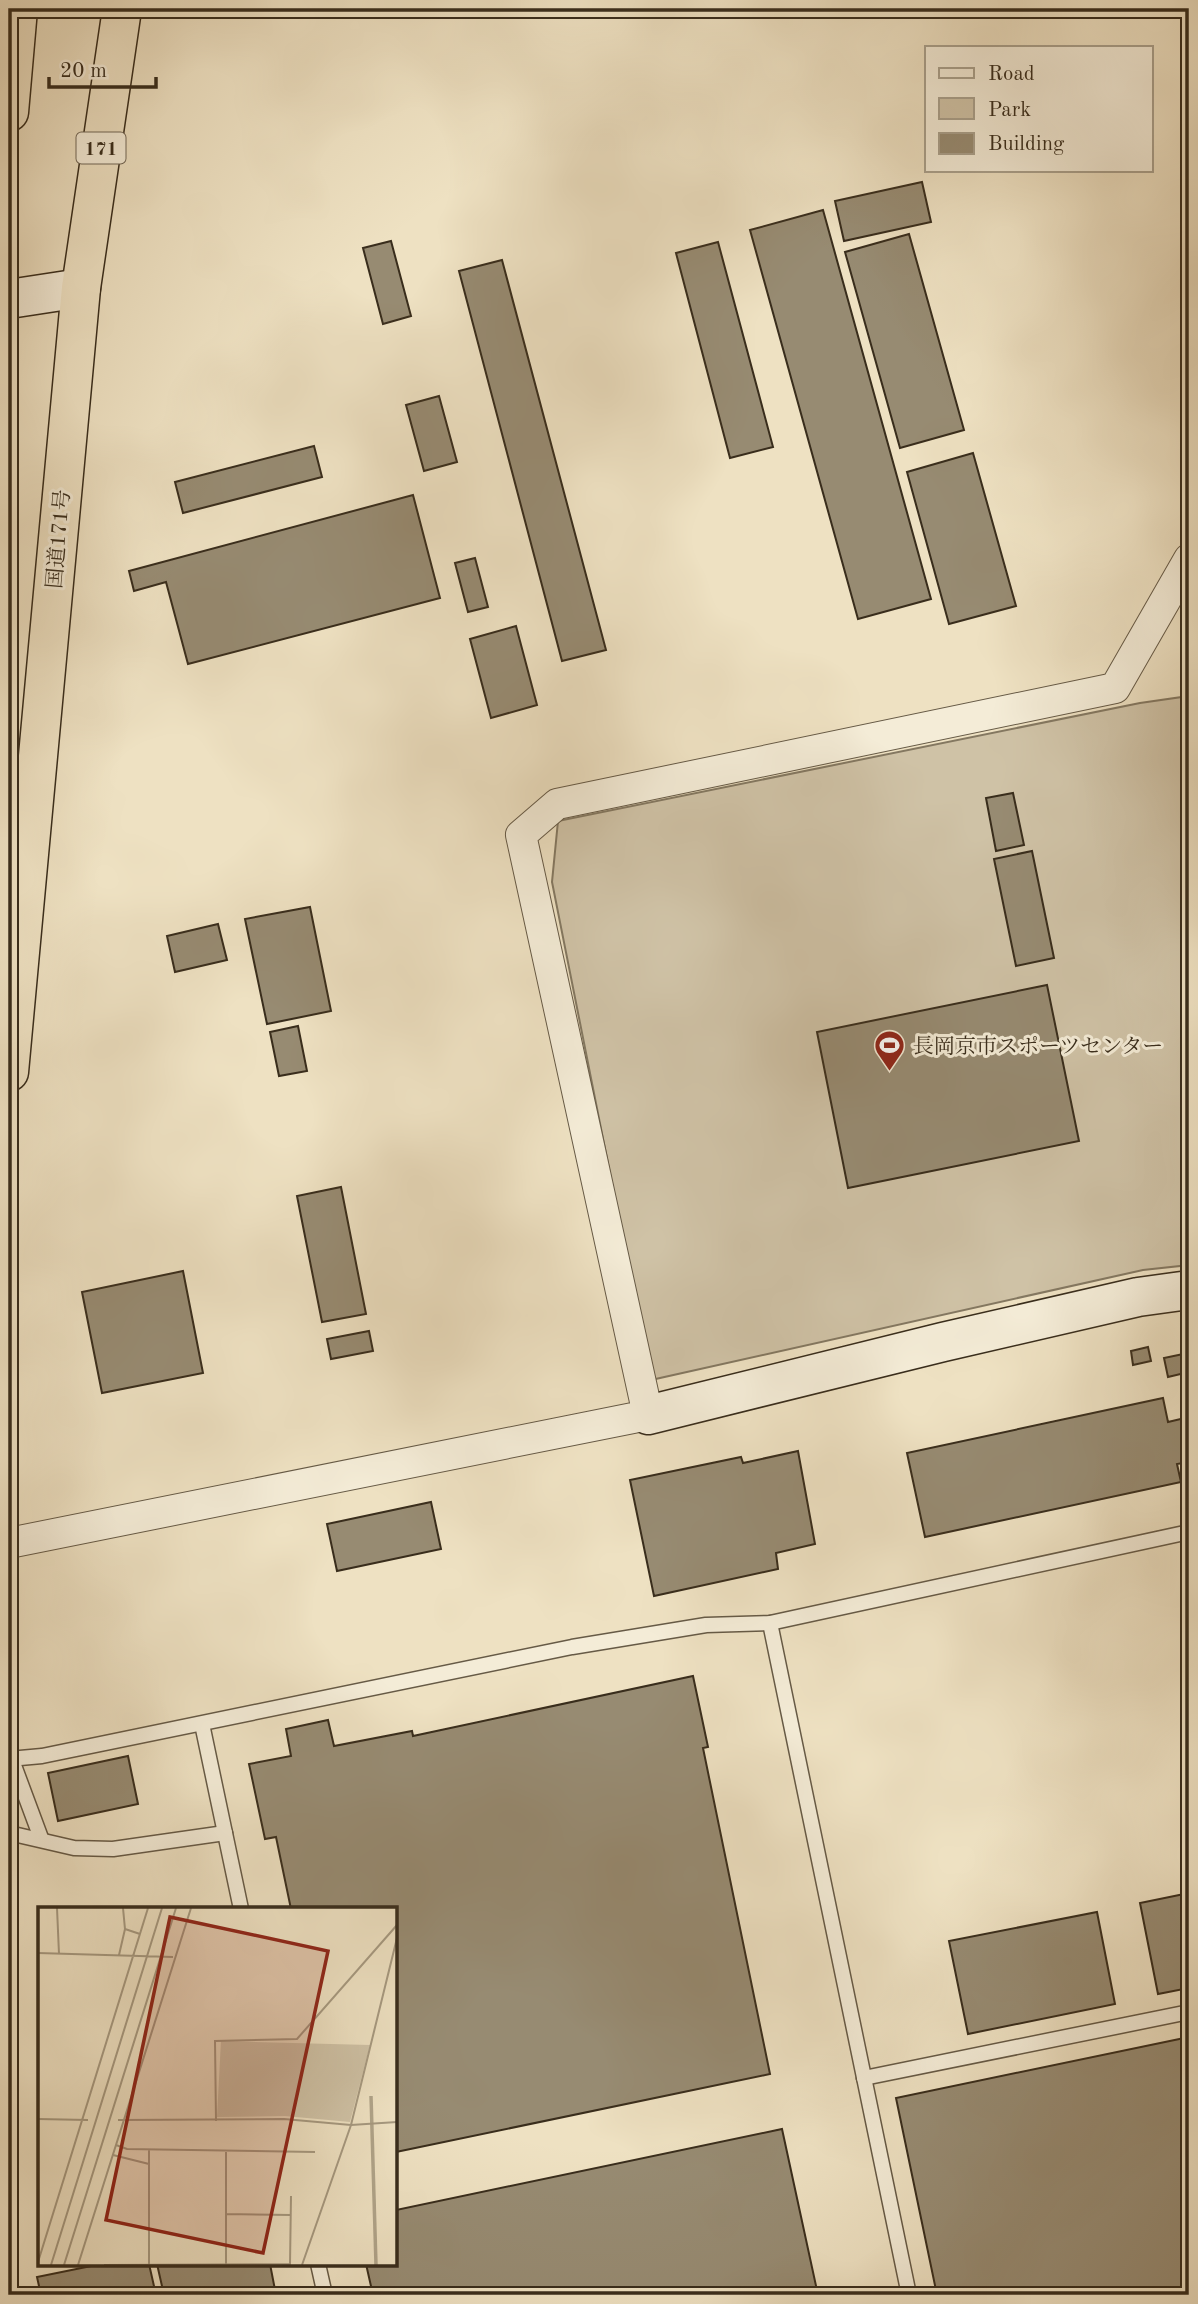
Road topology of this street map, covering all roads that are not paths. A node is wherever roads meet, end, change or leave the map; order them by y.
1 (18, 9) edge
2 (122, 9) edge
3 (9, 112) edge
4 (81, 288) junction
5 (9, 299) edge
6 (1189, 559) edge
7 (9, 1072) edge
8 (1189, 1290) edge
9 (648, 1415) junction
10 (1189, 1532) edge
11 (9, 1543) edge
12 (770, 1623) junction
13 (202, 1724) junction
14 (10, 1759) edge
15 (9, 1832) edge
16 (225, 1833) junction
17 (41, 1838) junction
18 (241, 1907) edge
19 (1189, 2012) edge
20 (863, 2078) junction
21 (318, 2266) edge
22 (325, 2295) edge
23 (909, 2295) edge

1 - 3 highway
2 - 4 highway, 国道171号 / 171
4 - 5 street
4 - 7 highway, 国道171号 / 171
6 - 9 street
8 - 9 street
9 - 11 street
10 - 12 lane
12 - 13 lane
12 - 20 lane
13 - 14 lane
13 - 16 lane
14 - 17 lane
15 - 17 lane
16 - 17 lane
16 - 18 lane
19 - 20 lane
20 - 23 lane
21 - 22 lane

